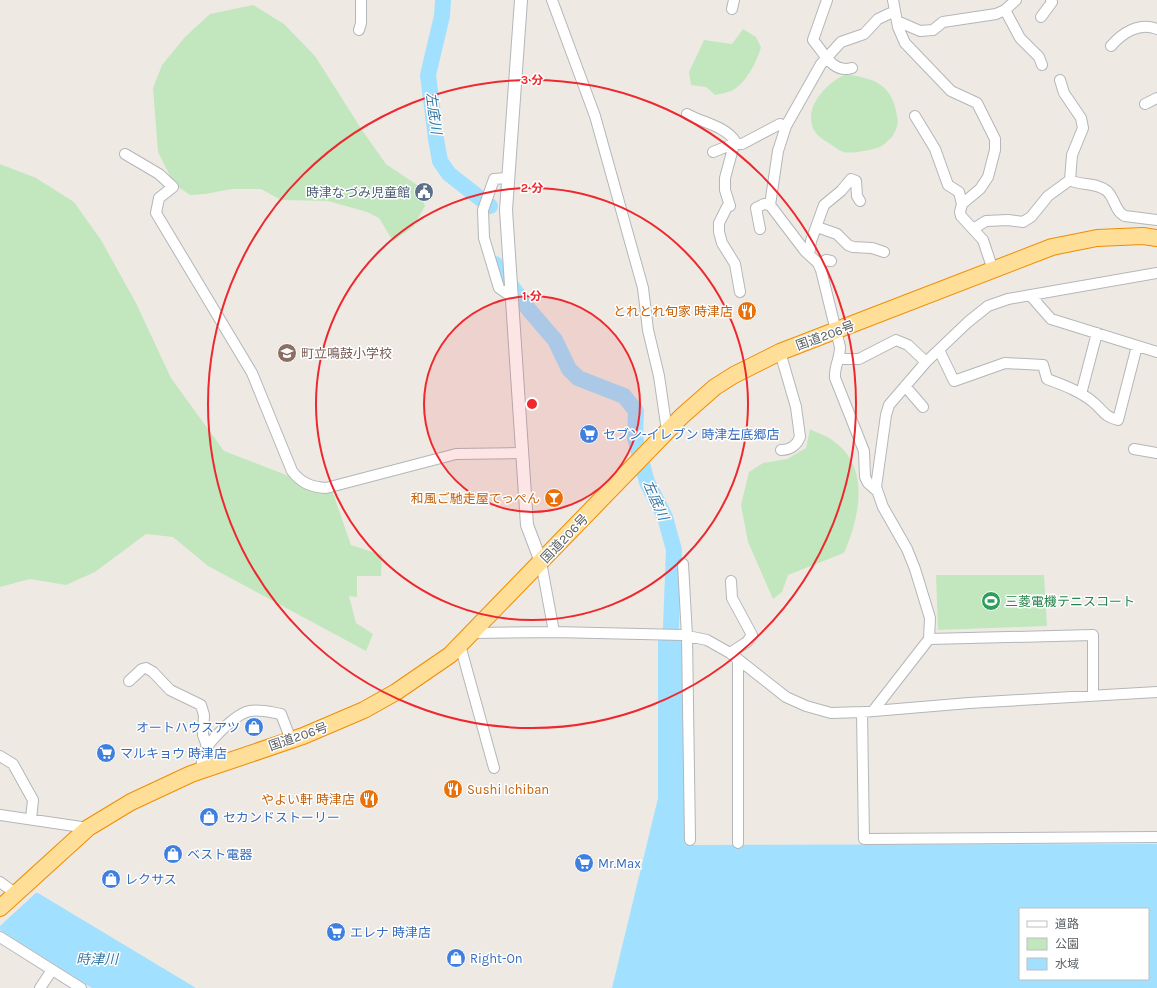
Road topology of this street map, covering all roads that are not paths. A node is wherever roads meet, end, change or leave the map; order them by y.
1 (361, 0) edge
2 (521, 0) edge
3 (552, 0) edge
4 (827, 0) edge
5 (893, 0) edge
6 (1016, 0) edge
7 (1051, 0) edge
8 (1005, 10) junction
9 (896, 16) junction
10 (1041, 17) dead end
11 (1157, 29) edge
12 (359, 30) dead end
13 (1111, 46) dead end
14 (827, 57) junction
15 (1042, 65) dead end
16 (852, 68) dead end
17 (1060, 80) dead end
18 (1157, 98) edge
19 (1145, 104) dead end
20 (687, 114) dead end
21 (915, 116) dead end
22 (786, 126) junction
23 (736, 144) junction
24 (713, 152) dead end
25 (125, 154) dead end
26 (507, 178) junction
27 (1070, 180) junction
28 (860, 201) dead end
29 (962, 204) junction
30 (770, 206) junction
31 (1157, 220) edge
32 (817, 227) junction
33 (760, 229) dead end
34 (973, 229) junction
35 (1157, 238) edge
36 (884, 252) dead end
37 (809, 255) junction
38 (831, 261) dead end
39 (819, 265) junction
40 (993, 270) junction
41 (1157, 273) edge
42 (740, 292) dead end
43 (1030, 295) junction
44 (512, 302) junction
45 (835, 333) junction
46 (1097, 333) junction
47 (1137, 346) junction
48 (939, 350) junction
49 (780, 352) junction
50 (1157, 352) edge
51 (840, 359) junction
52 (926, 362) junction
53 (905, 386) junction
54 (1080, 394) junction
55 (923, 407) dead end
56 (667, 431) junction
57 (1134, 449) dead end
58 (781, 450) dead end
59 (522, 453) junction
60 (1157, 453) edge
61 (876, 490) junction
62 (541, 562) junction
63 (683, 564) dead end
64 (731, 581) dead end
65 (554, 632) junction
66 (473, 633) junction
67 (685, 635) junction
68 (929, 639) junction
69 (460, 645) junction
70 (734, 656) junction
71 (129, 681) dead end
72 (1157, 692) edge
73 (1093, 696) junction
74 (873, 711) junction
75 (862, 712) junction
76 (291, 740) junction
77 (207, 746) junction
78 (0, 756) edge
79 (494, 768) dead end
80 (202, 770) junction
81 (0, 814) edge
82 (31, 819) junction
83 (88, 828) junction
84 (1157, 837) edge
85 (690, 840) dead end
86 (738, 843) dead end
87 (0, 882) edge
88 (15, 893) junction
89 (0, 908) edge
90 (0, 937) edge
91 (52, 970) junction
92 (40, 988) edge
93 (81, 988) edge

1 - 12 street
2 - 26 street
3 - 56 street
4 - 14 street
5 - 9 street
6 - 8 street
7 - 10 street
8 - 9 street
8 - 15 street
9 - 14 street
9 - 29 street
11 - 13 street
14 - 16 street
14 - 22 street
17 - 27 street
18 - 19 street
20 - 23 street
21 - 29 street
22 - 23 street
22 - 30 street
23 - 24 street
23 - 42 street
25 - 59 street
26 - 44 street
26 - 44 street
27 - 31 street
27 - 34 street
28 - 32 street
29 - 34 street
30 - 33 street
30 - 37 street
32 - 36 street
32 - 37 street
34 - 40 street
35 - 40 highway, 国道206号
37 - 39 street
38 - 39 street
39 - 45 street
40 - 45 highway, 国道206号
41 - 43 street
43 - 46 street
43 - 48 street
44 - 59 street
45 - 49 highway, 国道206号
45 - 51 street
46 - 47 street
46 - 54 street
47 - 50 street
47 - 54 street
48 - 52 street
48 - 54 street
49 - 56 highway, 国道206号
49 - 58 street
51 - 52 street
51 - 61 street
52 - 53 street
53 - 55 street
53 - 61 street
56 - 62 highway, 国道206号
57 - 60 street
59 - 62 street
61 - 68 street
62 - 65 street
62 - 66 highway, 国道206号
63 - 67 street
64 - 70 street
65 - 66 street
65 - 67 street
66 - 69 highway, 国道206号
67 - 70 street
67 - 85 street
68 - 73 street
68 - 74 street
69 - 76 highway, 国道206号
69 - 79 street
70 - 75 street
70 - 86 street
71 - 77 street
72 - 73 street
73 - 74 street
74 - 75 street
75 - 84 street
76 - 77 street
76 - 80 highway, 国道206号
77 - 80 street
78 - 82 street
80 - 83 highway, 国道206号
81 - 82 street
82 - 83 street
83 - 88 highway, 国道206号
87 - 88 street
88 - 89 highway, 国道206号
90 - 91 street
91 - 92 street
91 - 93 street

